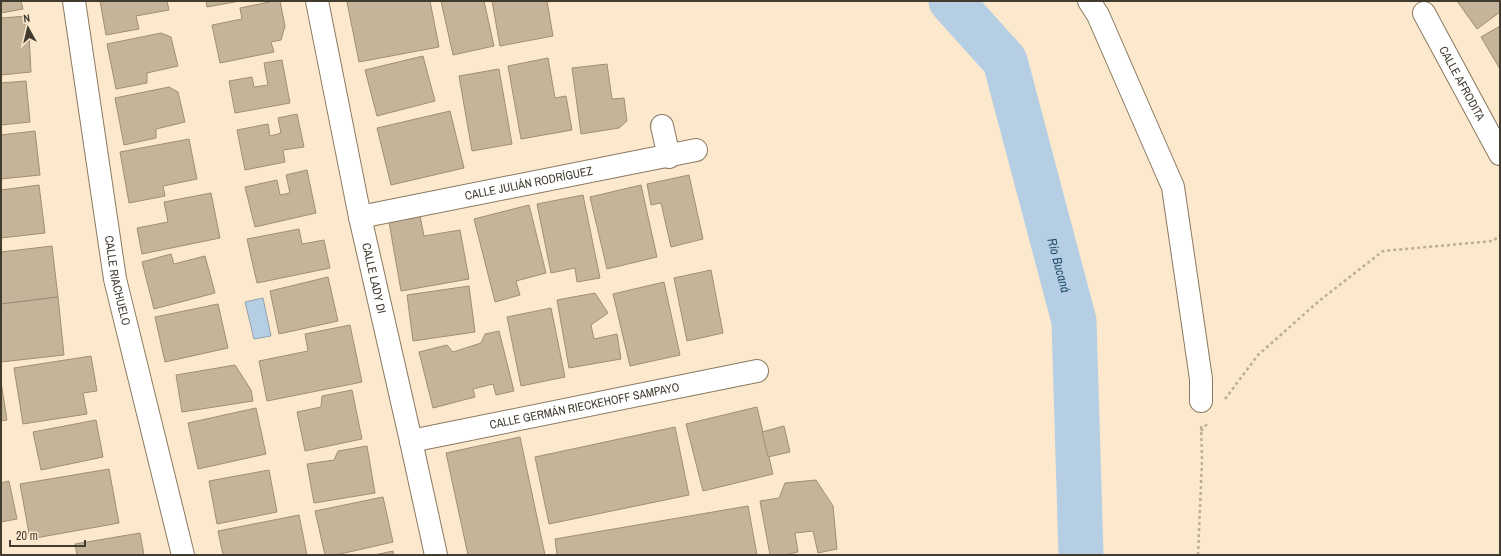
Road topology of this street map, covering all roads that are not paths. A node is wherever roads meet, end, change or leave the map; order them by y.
1 (74, 1) edge
2 (317, 1) edge
3 (1090, 1) edge
4 (1424, 13) dead end
5 (662, 126) dead end
6 (696, 150) dead end
7 (1500, 154) edge
8 (669, 157) junction
9 (360, 217) junction
10 (757, 371) dead end
11 (1206, 410) road end
12 (412, 441) junction
13 (183, 555) edge
14 (436, 555) edge

1 - 13 street, CALLE RIACHUELO
2 - 9 street, CALLE LADY DI
3 - 11 street
4 - 7 street, CALLE AFRODITA
5 - 8 street
6 - 8 street, CALLE JULIÁN RODRÍGUEZ
8 - 9 street, CALLE JULIÁN RODRÍGUEZ
9 - 12 street, CALLE LADY DI
10 - 12 street, CALLE GERMÁN RIECKEHOFF SAMPAYO
12 - 14 street, CALLE LADY DI

